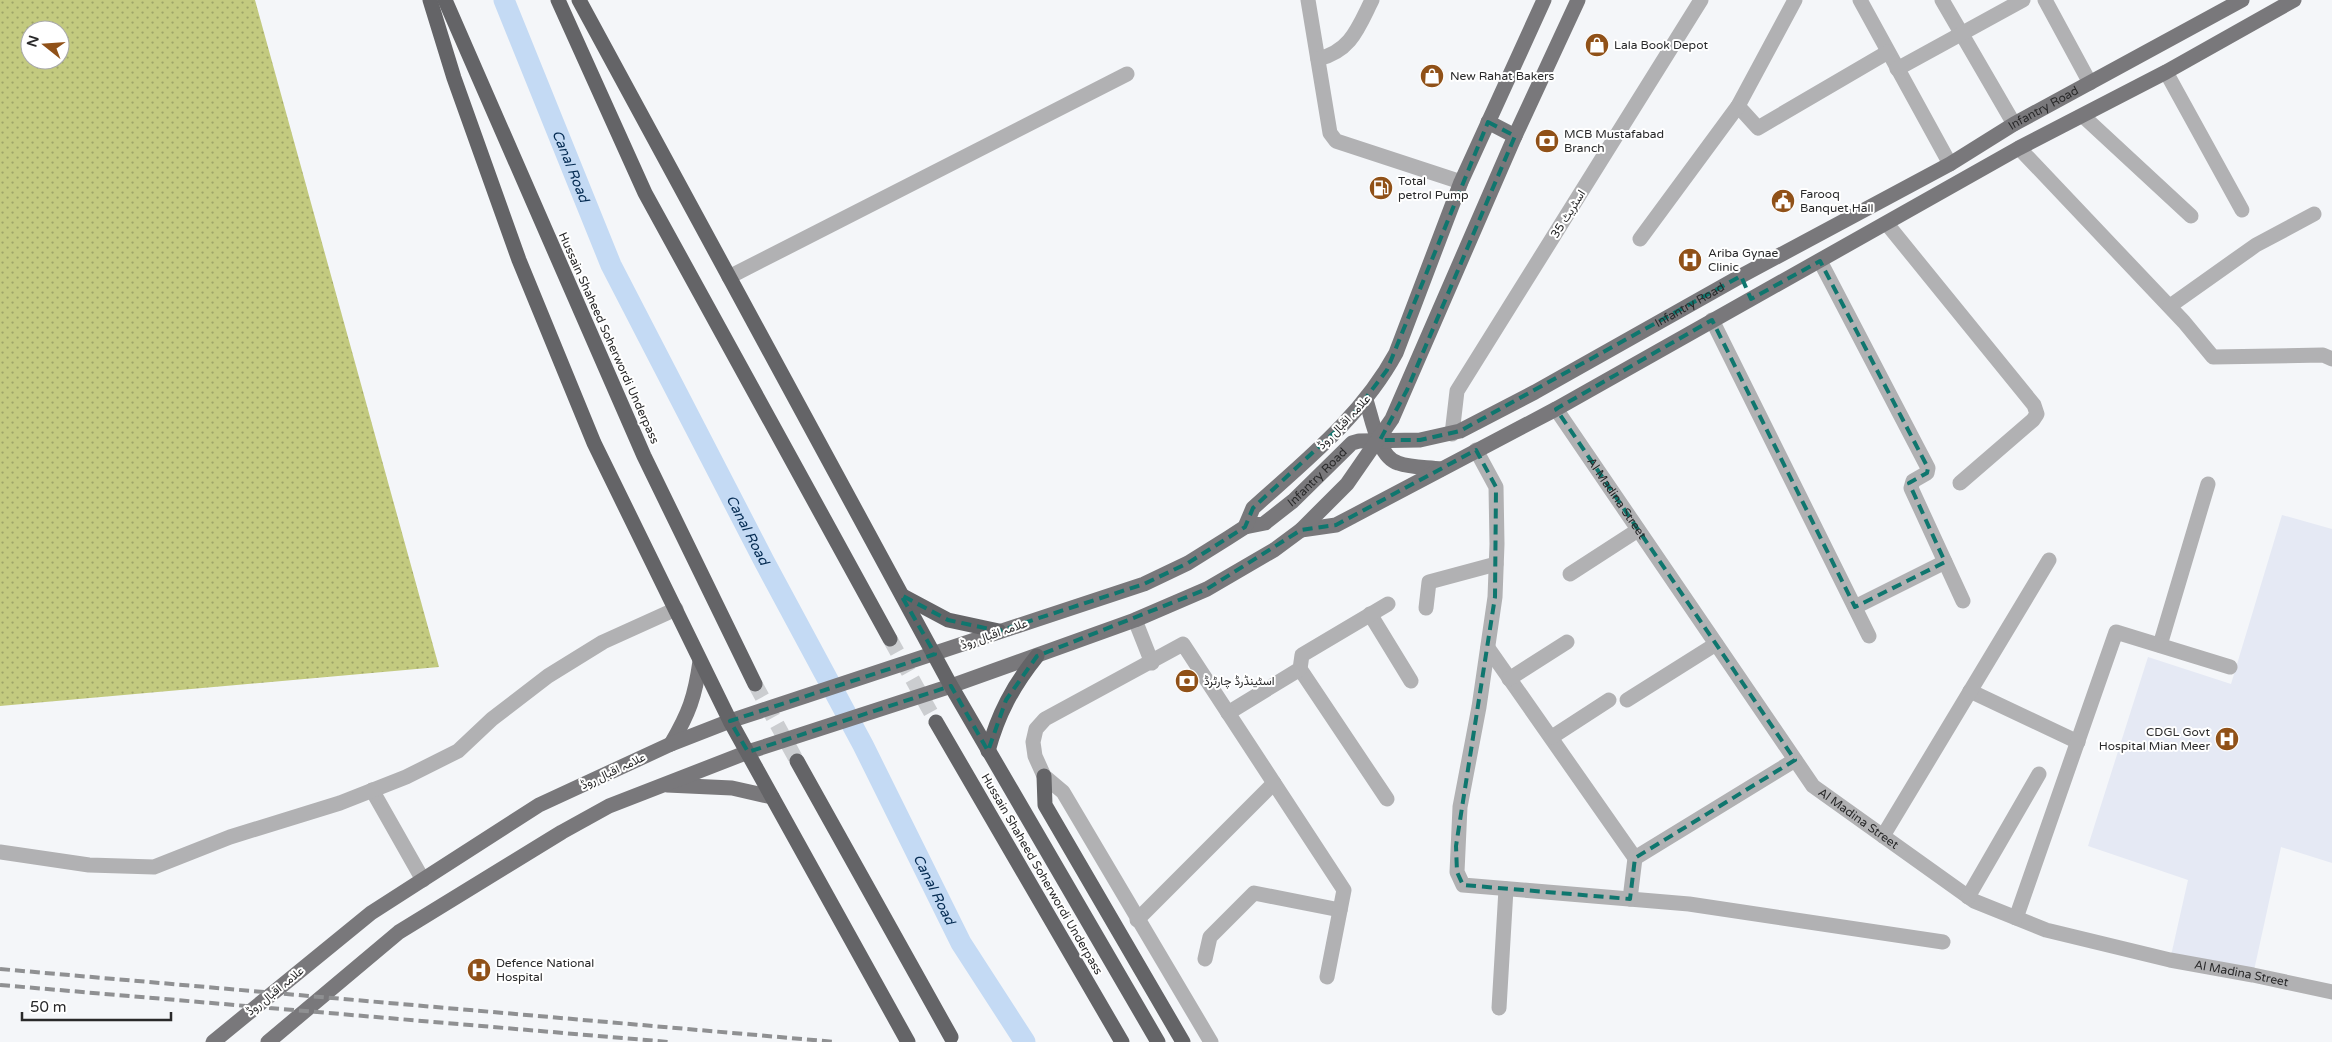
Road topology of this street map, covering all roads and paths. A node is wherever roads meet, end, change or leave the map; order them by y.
1 (430, 0) edge
2 (445, 0) edge
3 (558, 0) edge
4 (579, 0) edge
5 (1308, 0) edge
6 (1372, 0) edge
7 (1544, 0) edge
8 (1578, 0) edge
9 (1701, 0) edge
10 (1795, 0) edge
11 (1860, 0) edge
12 (1942, 0) edge
13 (2023, 0) edge
14 (2045, 0) edge
15 (2242, 0) edge
16 (2294, 0) edge
17 (1961, 34) junction
18 (1888, 52) junction
19 (1318, 59) junction
20 (1898, 69) junction
21 (2166, 72) junction
22 (1127, 74) dead end
23 (2090, 84) junction
24 (1738, 106) junction
25 (2083, 116) junction
26 (1488, 122) junction
27 (2014, 124) junction
28 (1516, 136) junction
29 (2019, 148) junction
30 (1950, 164) junction
31 (1462, 182) junction
32 (2242, 210) dead end
33 (2314, 214) dead end
34 (2191, 216) dead end
35 (1887, 224) junction
36 (1640, 239) dead end
37 (1820, 261) junction
38 (1741, 276) junction
39 (729, 277) junction
40 (1751, 299) junction
41 (2170, 306) junction
42 (1712, 320) junction
43 (2332, 359) edge
44 (1366, 400) junction
45 (1556, 409) junction
46 (1452, 434) junction
47 (1380, 440) junction
48 (1476, 450) junction
49 (1441, 468) junction
50 (1960, 483) dead end
51 (2208, 484) dead end
52 (1245, 527) junction
53 (1301, 530) junction
54 (1638, 530) junction
55 (2049, 560) dead end
56 (1945, 562) junction
57 (1496, 564) junction
58 (1570, 574) dead end
59 (901, 595) junction
60 (1963, 601) dead end
61 (1388, 604) dead end
62 (1855, 607) junction
63 (1426, 608) dead end
64 (676, 609) junction
65 (1370, 614) junction
66 (1135, 620) junction
67 (999, 631) junction
68 (1869, 636) dead end
69 (890, 639) tunnel mouth
70 (1567, 642) dead end
71 (1716, 644) junction
72 (2160, 645) junction
73 (1488, 648) junction
74 (935, 654) junction
75 (1037, 656) junction
76 (700, 661) junction
77 (1152, 663) junction
78 (2230, 667) dead end
79 (1300, 668) junction
80 (1509, 679) junction
81 (1411, 681) dead end
82 (755, 684) tunnel mouth
83 (951, 686) junction
84 (1970, 691) junction
85 (1609, 700) dead end
86 (1627, 700) dead end
87 (1228, 713) junction
88 (730, 721) junction
89 (936, 722) tunnel mouth
90 (1552, 737) junction
91 (2078, 742) junction
92 (671, 744) junction
93 (988, 751) junction
94 (748, 752) junction
95 (797, 760) tunnel mouth
96 (1795, 760) junction
97 (2039, 774) dead end
98 (1044, 776) junction
99 (1274, 784) junction
100 (659, 785) junction
101 (372, 790) junction
102 (772, 797) junction
103 (1387, 799) dead end
104 (1883, 836) junction
105 (0, 852) edge
106 (1634, 858) junction
107 (422, 880) junction
108 (1506, 889) junction
109 (1968, 897) junction
110 (1630, 899) junction
111 (1340, 910) junction
112 (2016, 918) junction
113 (1137, 920) junction
114 (1944, 942) dead end
115 (1206, 959) dead end
116 (1327, 977) dead end
117 (2332, 992) edge
118 (1499, 1008) dead end
119 (280, 1036) edge
120 (951, 1037) dead end
121 (213, 1042) edge
122 (268, 1042) edge
123 (908, 1042) edge
124 (1122, 1042) edge
125 (1158, 1042) edge
126 (1184, 1042) edge
127 (1211, 1042) edge

1 - 64 highway
2 - 82 highway, Hussain Shaheed Soherwordi Underpass
3 - 69 highway
4 - 39 highway
5 - 19 street
6 - 19 street
7 - 26 main road, علامہ اقبال روڈ
8 - 28 main road
9 - 46 street, اسٹریٹ 35
10 - 24 street
11 - 18 street
12 - 17 street
13 - 17 street
14 - 23 street
15 - 23 main road, Infantry Road
16 - 21 main road, Infantry Road
17 - 20 street
17 - 27 street
18 - 20 street
18 - 24 street
19 - 31 street
20 - 30 street
21 - 25 main road, Infantry Road
21 - 32 street
22 - 39 street
23 - 27 main road, Infantry Road
24 - 36 street
25 - 29 main road, Infantry Road
25 - 34 street
26 - 28 main road
26 - 31 main road, علامہ اقبال روڈ
27 - 30 main road, Infantry Road
28 - 47 main road
29 - 35 main road, Infantry Road
29 - 41 street
30 - 38 main road, Infantry Road
31 - 44 main road, علامہ اقبال روڈ
33 - 41 street
35 - 37 main road, Infantry Road
35 - 50 street
37 - 40 main road, Infantry Road
37 - 56 street
38 - 40 main road
38 - 46 main road, Infantry Road
39 - 59 highway
40 - 42 main road, Infantry Road
41 - 43 street
42 - 45 main road, Infantry Road
42 - 62 street
44 - 47 main road
44 - 52 main road, علامہ اقبال روڈ
45 - 48 main road, Infantry Road
45 - 54 street, Al Madina Street
46 - 47 main road, Infantry Road
47 - 49 main road
47 - 52 main road, Infantry Road
47 - 53 main road
48 - 49 main road, Infantry Road
48 - 57 street
49 - 53 main road, Infantry Road
51 - 72 street
52 - 67 main road, علامہ اقبال روڈ
53 - 66 main road
54 - 58 street
54 - 71 street, Al Madina Street
55 - 84 street
56 - 60 street
56 - 62 street
57 - 63 street
57 - 73 street
59 - 67 highway
59 - 74 highway
61 - 65 street
62 - 68 street
64 - 76 highway
64 - 101 street
65 - 79 street
65 - 81 street
66 - 75 main road
66 - 77 street
67 - 74 main road, علامہ اقبال روڈ
70 - 80 street
71 - 86 street
71 - 96 street, Al Madina Street
72 - 78 street
72 - 91 street
73 - 80 street
73 - 108 street
74 - 83 highway
74 - 88 main road, علامہ اقبال روڈ
75 - 83 main road
75 - 93 highway
76 - 88 highway
76 - 92 main road
77 - 87 street
77 - 98 street
79 - 87 street
79 - 103 street
80 - 90 street
83 - 93 highway
83 - 94 main road
84 - 91 street
84 - 104 street
85 - 90 street
87 - 99 street
88 - 92 main road, علامہ اقبال روڈ
88 - 94 highway
89 - 124 highway, Hussain Shaheed Soherwordi Underpass
90 - 106 street
91 - 112 street
92 - 107 main road, علامہ اقبال روڈ
93 - 125 highway
94 - 100 main road
94 - 102 highway
95 - 120 highway
96 - 104 street, Al Madina Street
96 - 106 street
97 - 109 street
98 - 113 street
98 - 126 highway
99 - 111 street
99 - 113 street
100 - 102 main road
100 - 119 main road
101 - 105 street
101 - 107 street
102 - 123 highway
104 - 109 street, Al Madina Street
106 - 110 street
107 - 121 main road, علامہ اقبال روڈ
108 - 110 street
108 - 118 street
109 - 112 street, Al Madina Street
110 - 114 street
111 - 115 street
111 - 116 street
112 - 117 street, Al Madina Street
113 - 127 street
119 - 122 main road

